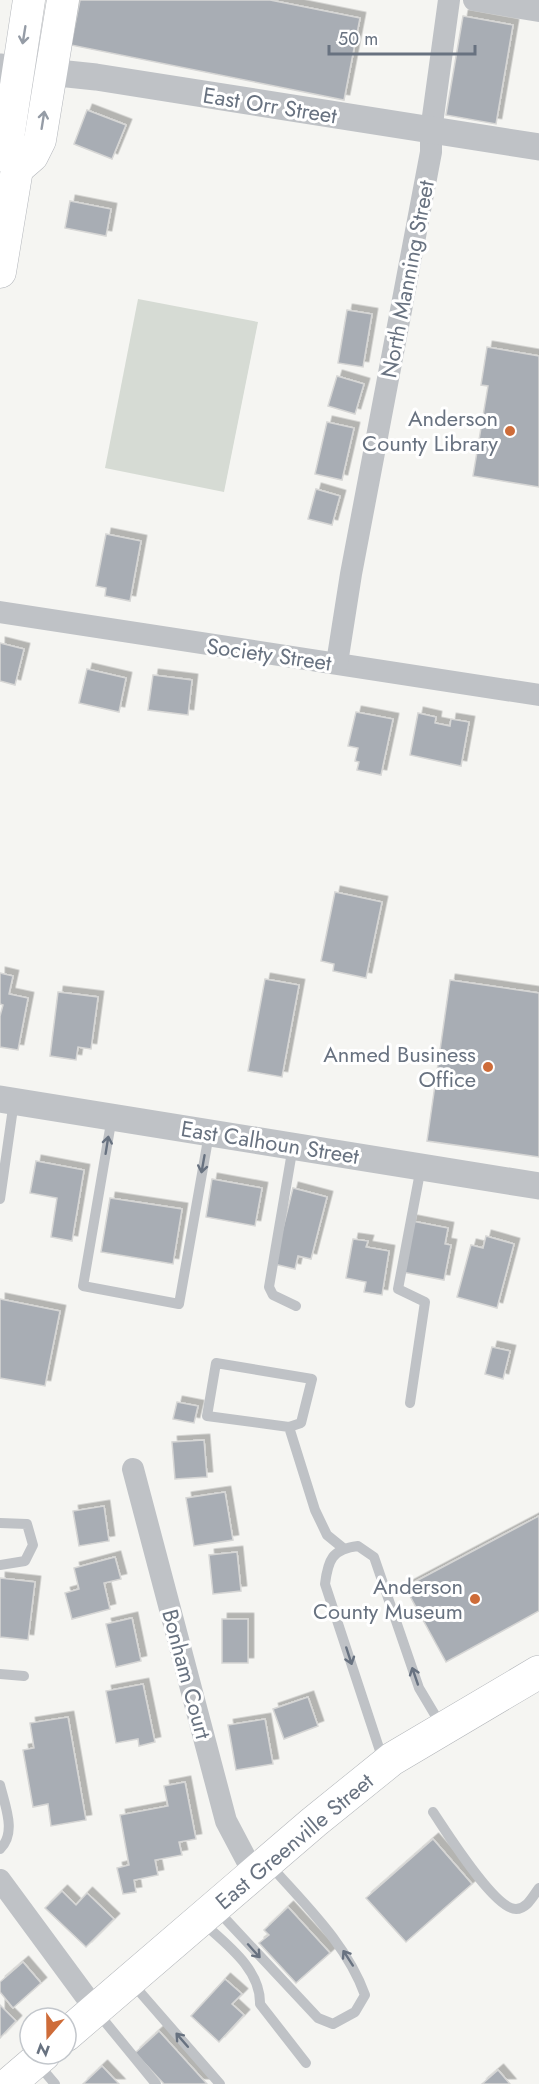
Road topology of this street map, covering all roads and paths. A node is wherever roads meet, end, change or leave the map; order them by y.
1 (29, 0) edge
2 (63, 0) edge
3 (449, 0) edge
4 (474, 0) edge
5 (539, 11) edge
6 (10, 68) edge
7 (51, 72) junction
8 (431, 131) junction
9 (539, 147) edge
10 (9, 153) edge
11 (0, 272) edge
12 (0, 612) edge
13 (337, 663) junction
14 (539, 695) edge
15 (7, 1100) edge
16 (112, 1117) junction
17 (209, 1132) junction
18 (293, 1146) junction
19 (421, 1167) junction
20 (539, 1186) edge
21 (0, 1199) edge
22 (296, 1306) dead end
23 (410, 1403) dead end
24 (289, 1427) junction
25 (134, 1469) dead end
26 (0, 1523) edge
27 (344, 1548) junction
28 (0, 1564) edge
29 (539, 1672) edge
30 (0, 1674) edge
31 (24, 1676) dead end
32 (443, 1728) junction
33 (385, 1765) junction
34 (0, 1785) edge
35 (2, 1798) edge
36 (433, 1812) dead end
37 (0, 1849) edge
38 (260, 1868) junction
39 (0, 1880) edge
40 (539, 1888) edge
41 (207, 1913) junction
42 (129, 1980) junction
43 (95, 2009) junction
44 (78, 2024) edge
45 (306, 2063) dead end
46 (45, 2066) edge
47 (0, 2080) edge
48 (3, 2084) edge
49 (9, 2084) edge
50 (156, 2084) edge
51 (220, 2084) edge

1 -> 6 main road
2 - 7 main road
3 - 8 street, North Manning Street
4 - 5 street
6 - 7 street, East Orr Street
6 - 10 main road
7 - 8 street, East Orr Street
10 -> 7 main road
8 - 9 street, East Orr Street
8 - 13 street, North Manning Street
10 - 11 main road
12 - 13 street, Society Street
13 - 14 street, Society Street
15 - 16 street, East Calhoun Street
15 - 21 lane
16 - 17 street, East Calhoun Street
17 -> 16 lane
17 - 18 street, East Calhoun Street
18 - 19 street, East Calhoun Street
18 - 22 lane
19 - 20 street, East Calhoun Street
19 - 23 lane
24 - 24 lane
24 - 27 lane
25 - 38 street, Bonham Court
26 - 28 lane
32 -> 27 lane
27 -> 33 lane
29 - 32 main road, East Greenville Street
30 - 31 lane
32 - 33 main road, East Greenville Street
33 - 38 main road, East Greenville Street
34 - 35 lane
35 - 37 lane
36 - 40 lane
38 - 41 main road, East Greenville Street
41 -> 38 lane
39 - 43 street
41 - 42 main road, East Greenville Street
41 - 45 lane
42 - 43 main road, East Greenville Street
51 -> 42 lane
43 - 44 main road, East Greenville Street
43 - 50 lane
46 - 49 main road
47 - 48 lane

